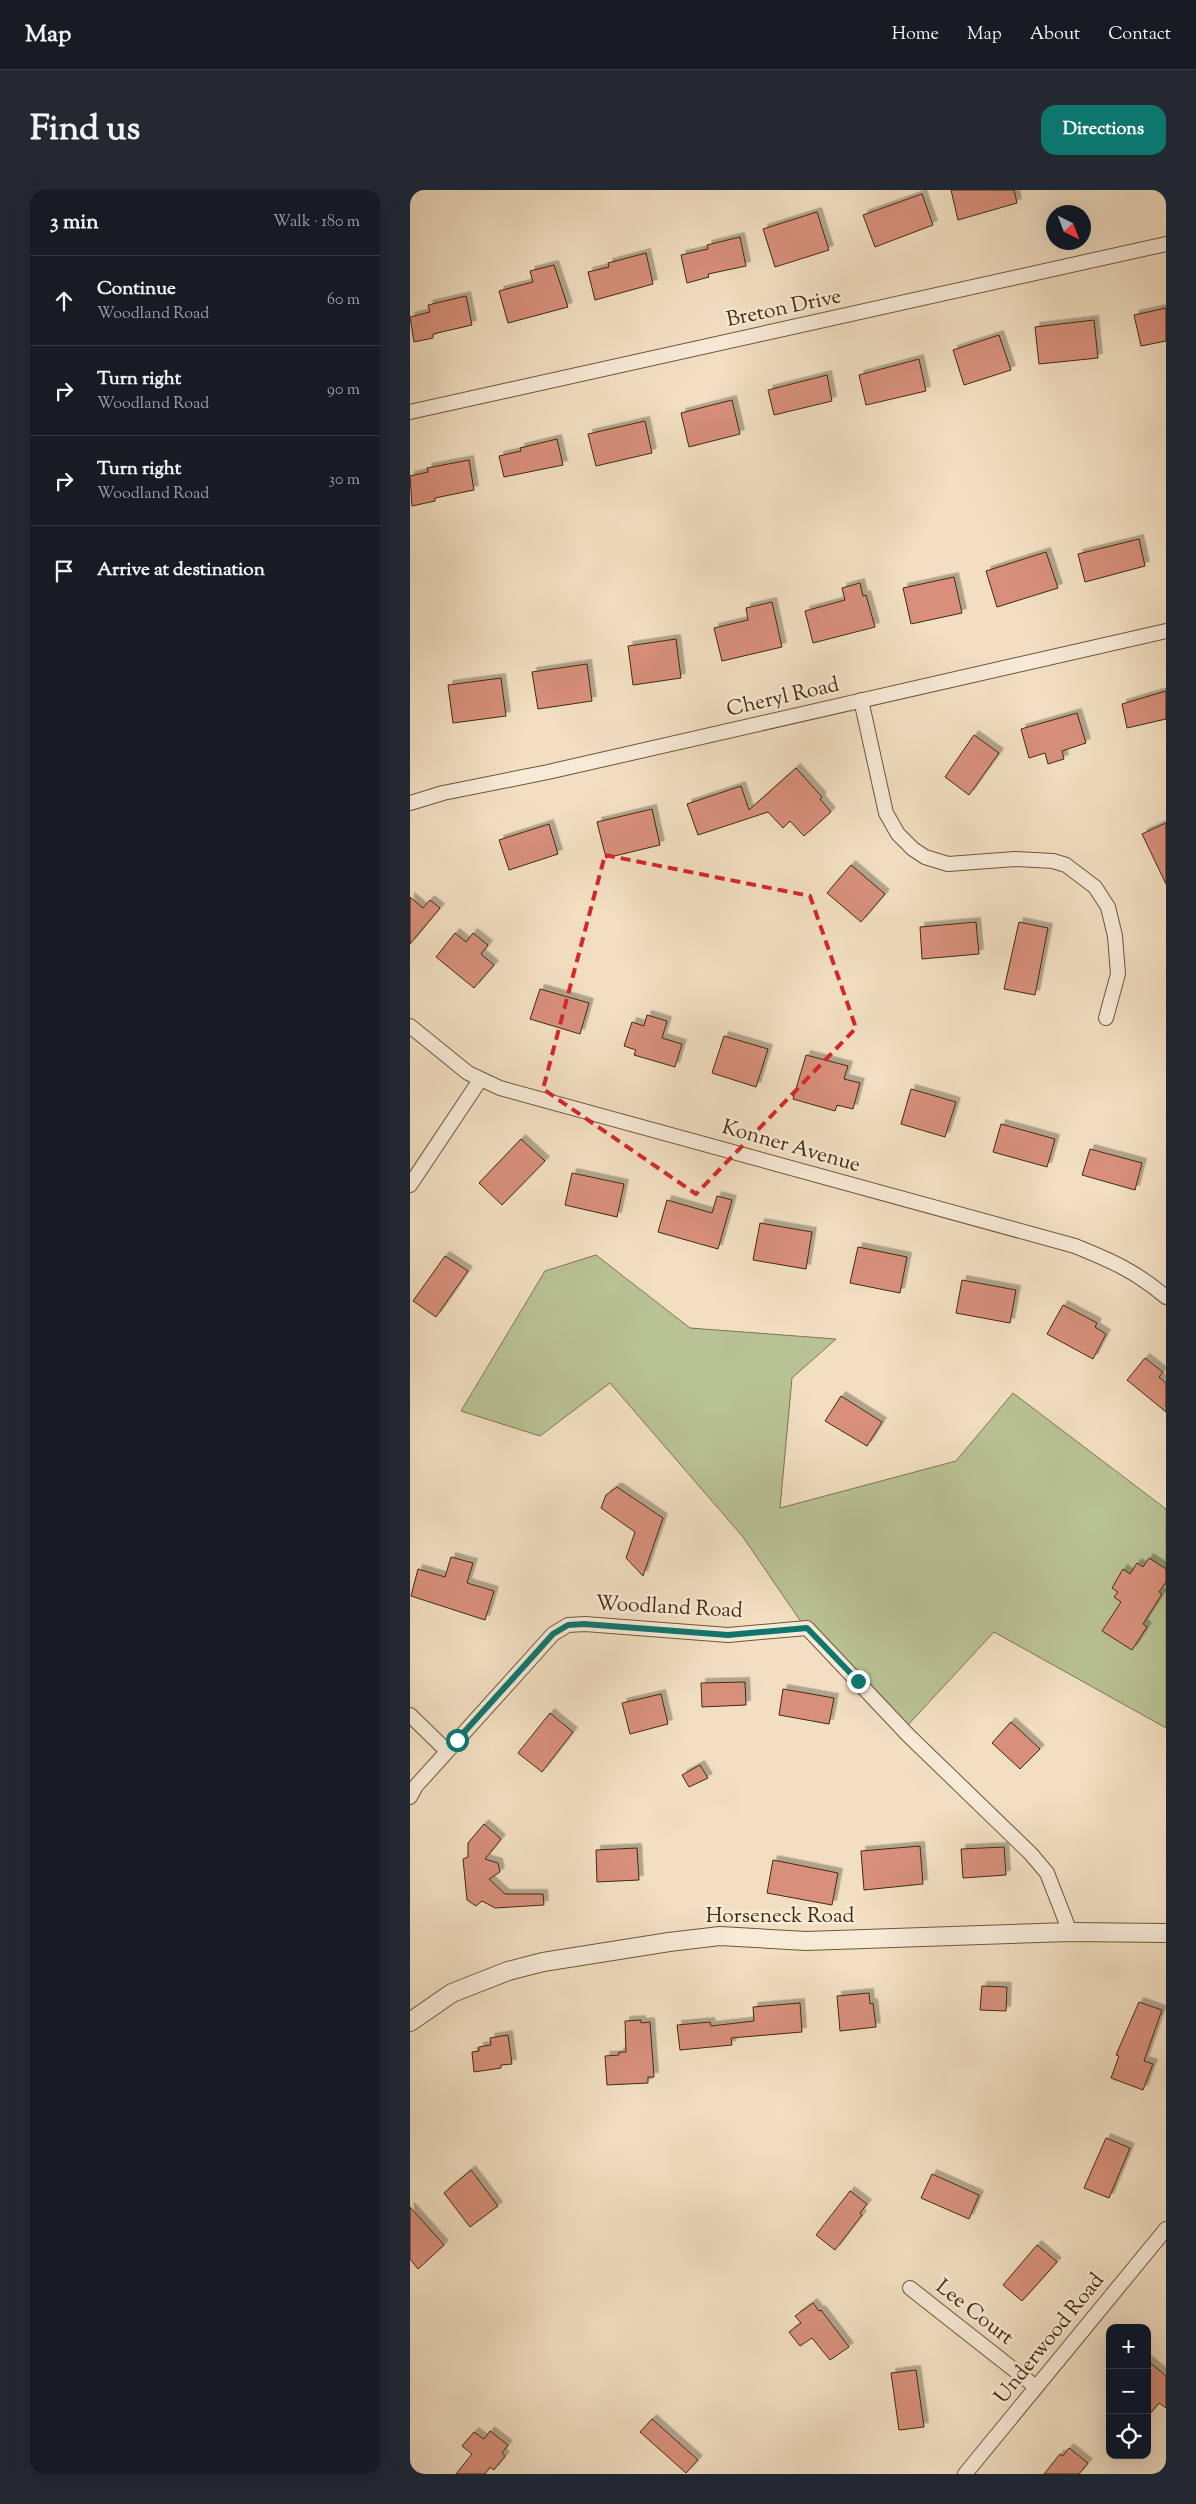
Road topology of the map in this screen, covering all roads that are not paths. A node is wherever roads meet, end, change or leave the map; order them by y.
1 (1166, 244) edge
2 (410, 412) edge
3 (1166, 631) edge
4 (860, 700) junction
5 (410, 803) edge
6 (1106, 1018) dead end
7 (410, 1026) edge
8 (480, 1080) junction
9 (410, 1185) edge
10 (1166, 1297) edge
11 (410, 1715) edge
12 (447, 1752) junction
13 (410, 1797) edge
14 (1070, 1932) junction
15 (1166, 1933) edge
16 (410, 2022) edge
17 (1166, 2229) edge
18 (910, 2288) dead end
19 (1036, 2387) junction
20 (965, 2474) edge

1 - 2 street, Breton Drive
3 - 4 street, Cheryl Road
4 - 5 street, Cheryl Road
4 - 6 street
7 - 8 street, Konner Avenue
8 - 9 street
8 - 10 street, Konner Avenue
11 - 12 street
12 - 13 street, Woodland Road
12 - 14 street, Woodland Road
14 - 15 street, Horseneck Road
14 - 16 street, Horseneck Road
17 - 19 street, Underwood Road
18 - 19 street, Lee Court
19 - 20 street, Underwood Road

